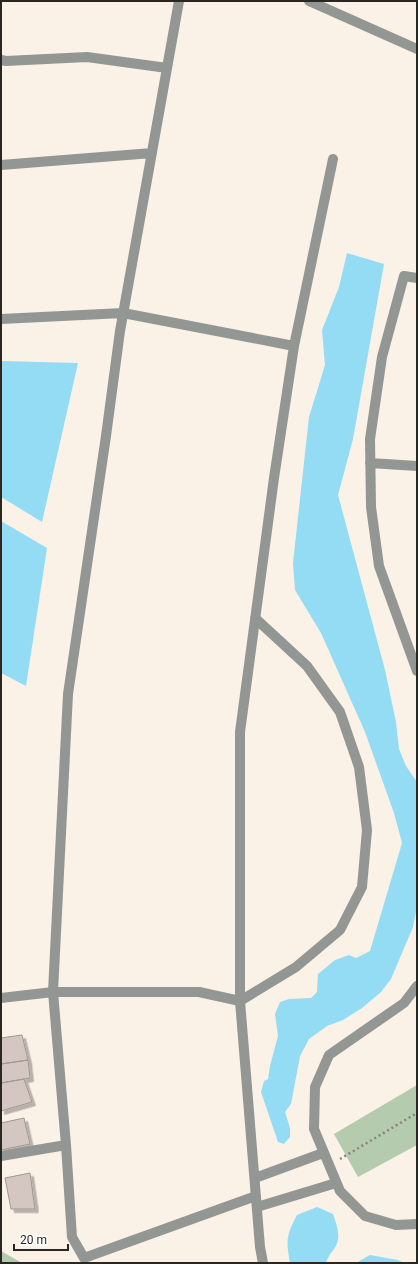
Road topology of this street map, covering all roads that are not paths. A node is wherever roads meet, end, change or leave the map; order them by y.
1 (179, 1) edge
2 (309, 1) edge
3 (417, 49) edge
4 (1, 60) edge
5 (167, 68) junction
6 (152, 153) junction
7 (333, 159) dead end
8 (1, 165) edge
9 (417, 278) edge
10 (123, 313) junction
11 (1, 319) edge
12 (294, 346) junction
13 (370, 464) junction
14 (417, 466) edge
15 (255, 618) junction
16 (415, 660) edge
17 (417, 671) edge
18 (417, 986) edge
19 (53, 992) junction
20 (1, 998) edge
21 (240, 1001) junction
22 (66, 1145) junction
23 (323, 1153) junction
24 (1, 1156) edge
25 (254, 1178) junction
26 (336, 1183) junction
27 (256, 1196) junction
28 (257, 1208) junction
29 (417, 1224) edge
30 (263, 1263) edge

1 - 5 street
2 - 3 street
4 - 5 street
5 - 6 street
6 - 8 street
6 - 10 street
7 - 12 street
9 - 13 street
10 - 11 street
10 - 12 street
10 - 19 street
12 - 15 street
13 - 14 street
13 - 16 street
15 - 21 street
15 - 21 street
16 - 17 street
18 - 23 street
19 - 20 street
19 - 21 street
19 - 22 street
21 - 25 street
22 - 24 street
22 - 27 street
23 - 25 street
23 - 26 street
25 - 27 street
26 - 28 street
26 - 29 street
27 - 28 street
28 - 30 street

